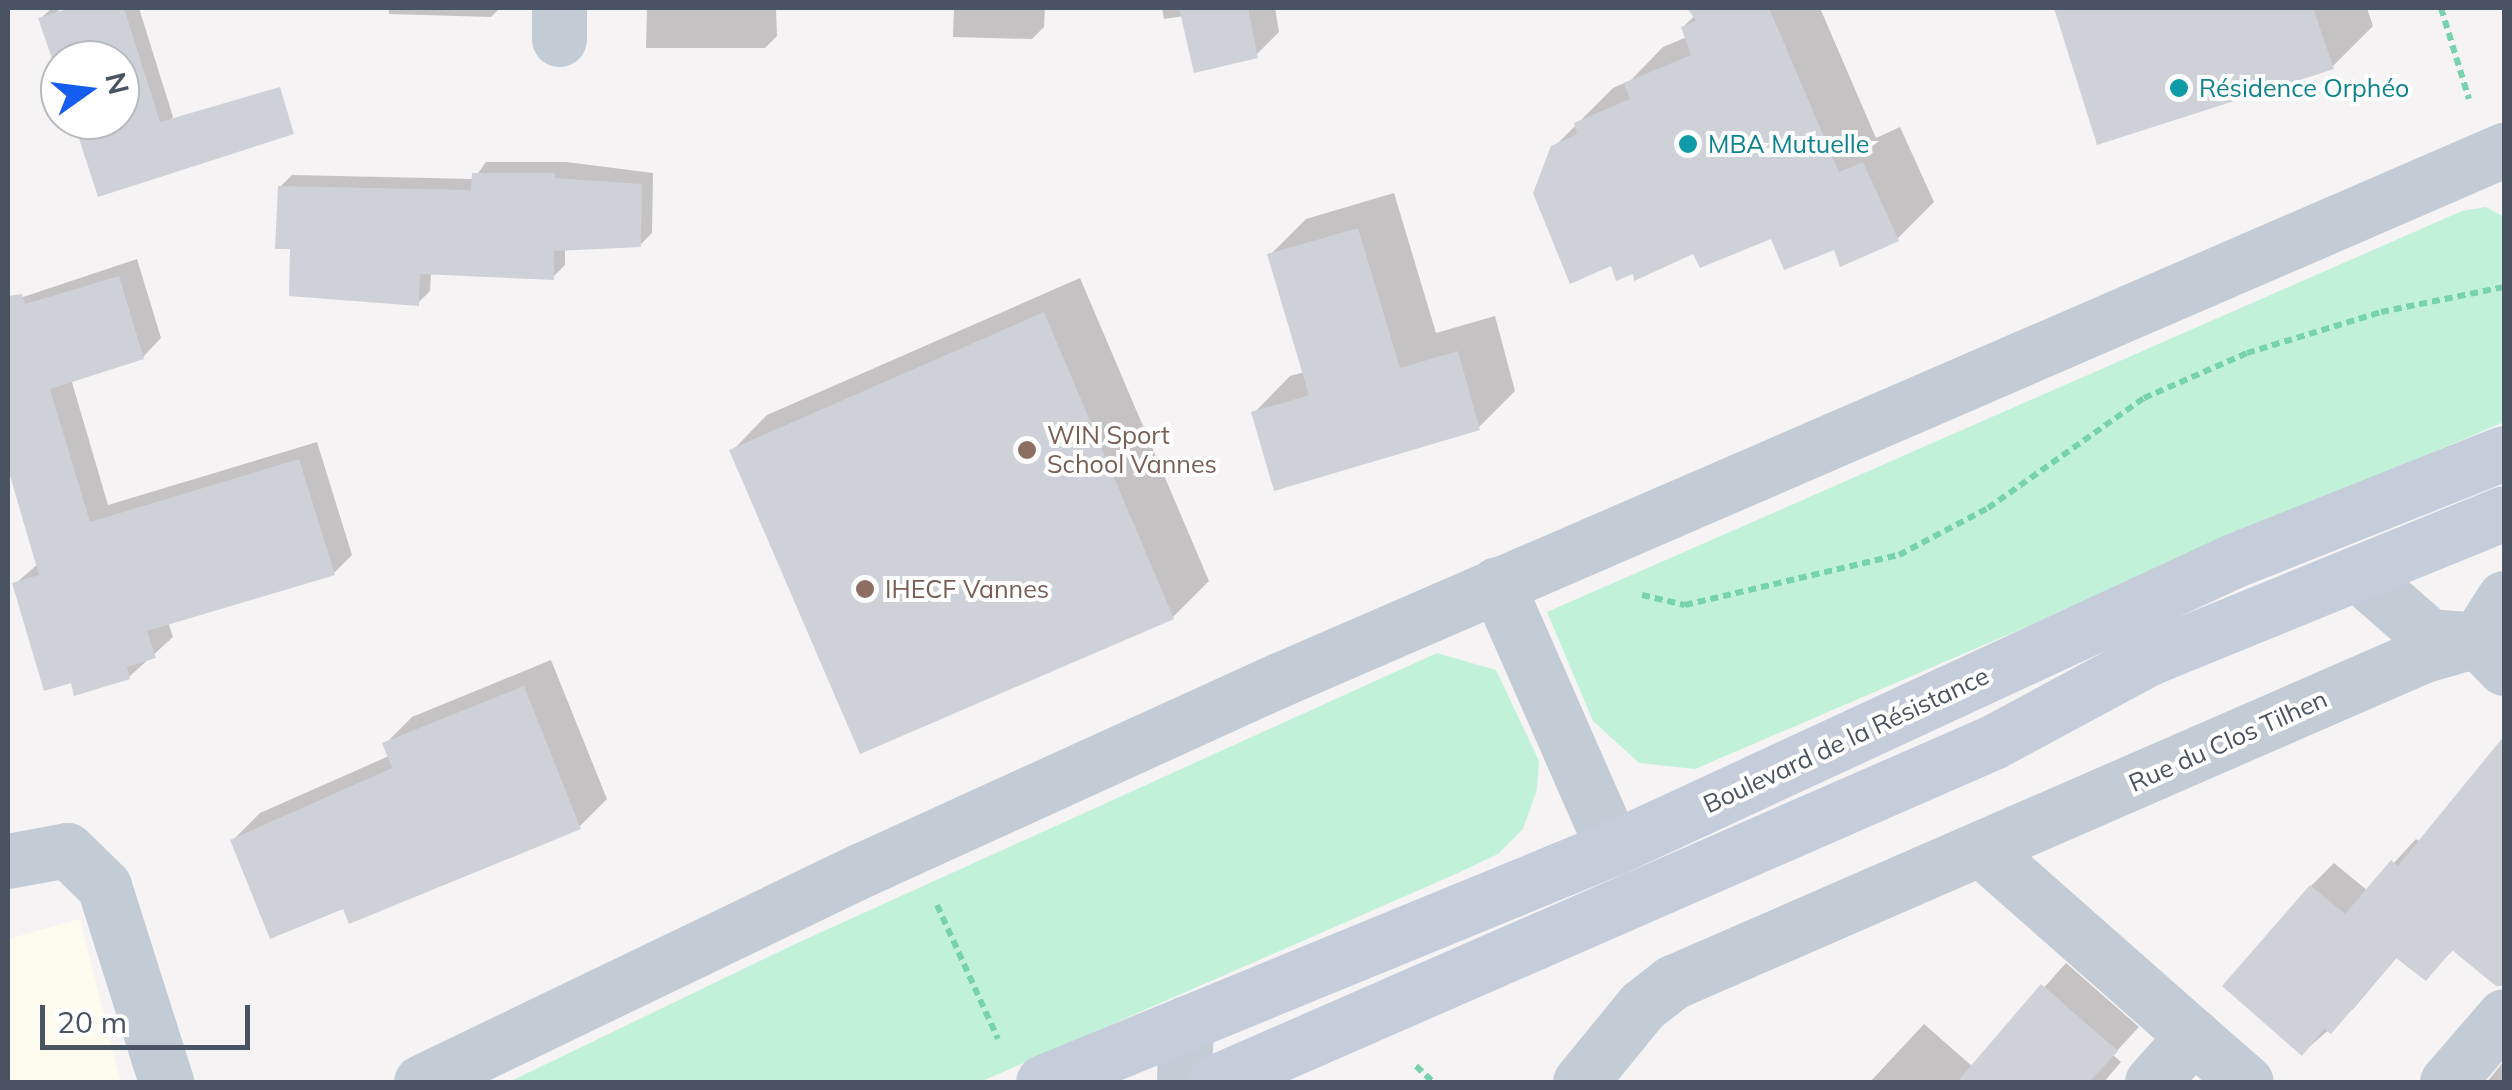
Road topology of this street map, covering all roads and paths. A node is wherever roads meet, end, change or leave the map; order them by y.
1 (2441, 8) edge
2 (2496, 154) edge
3 (2504, 287) edge
4 (2504, 453) edge
5 (2504, 513) edge
6 (1593, 543) junction
7 (2357, 573) junction
8 (1497, 584) junction
9 (2495, 635) edge
10 (1613, 848) junction
11 (1980, 849) junction
12 (911, 850) junction
13 (8, 861) edge
14 (2504, 1016) edge
15 (1186, 1023) junction
16 (2193, 1036) junction
17 (1002, 1047) dead end
18 (1294, 1064) edge
19 (1415, 1065) dead end
20 (166, 1082) edge
21 (421, 1082) edge
22 (1043, 1082) edge
23 (1184, 1082) edge
24 (1215, 1082) edge
25 (1434, 1082) edge
26 (1580, 1082) edge
27 (2152, 1082) edge
28 (2246, 1082) edge
29 (2447, 1082) edge

1 - 2 path
2 - 6 street
3 - 6 path
4 - 10 main road, Boulevard de la Résistance
5 - 7 main road
6 - 8 street
7 - 9 street, Rue du Clos Tilhen
7 - 18 main road
8 - 10 street
8 - 12 street
9 - 11 street, Rue du Clos Tilhen
10 - 15 main road, Boulevard de la Résistance
11 - 16 street
11 - 26 street, Rue du Clos Tilhen
12 - 17 path
12 - 21 street
13 - 20 street
14 - 29 street
15 - 22 main road, Boulevard de la Résistance
15 - 23 street
16 - 27 street
16 - 28 street
18 - 24 main road
19 - 25 path

